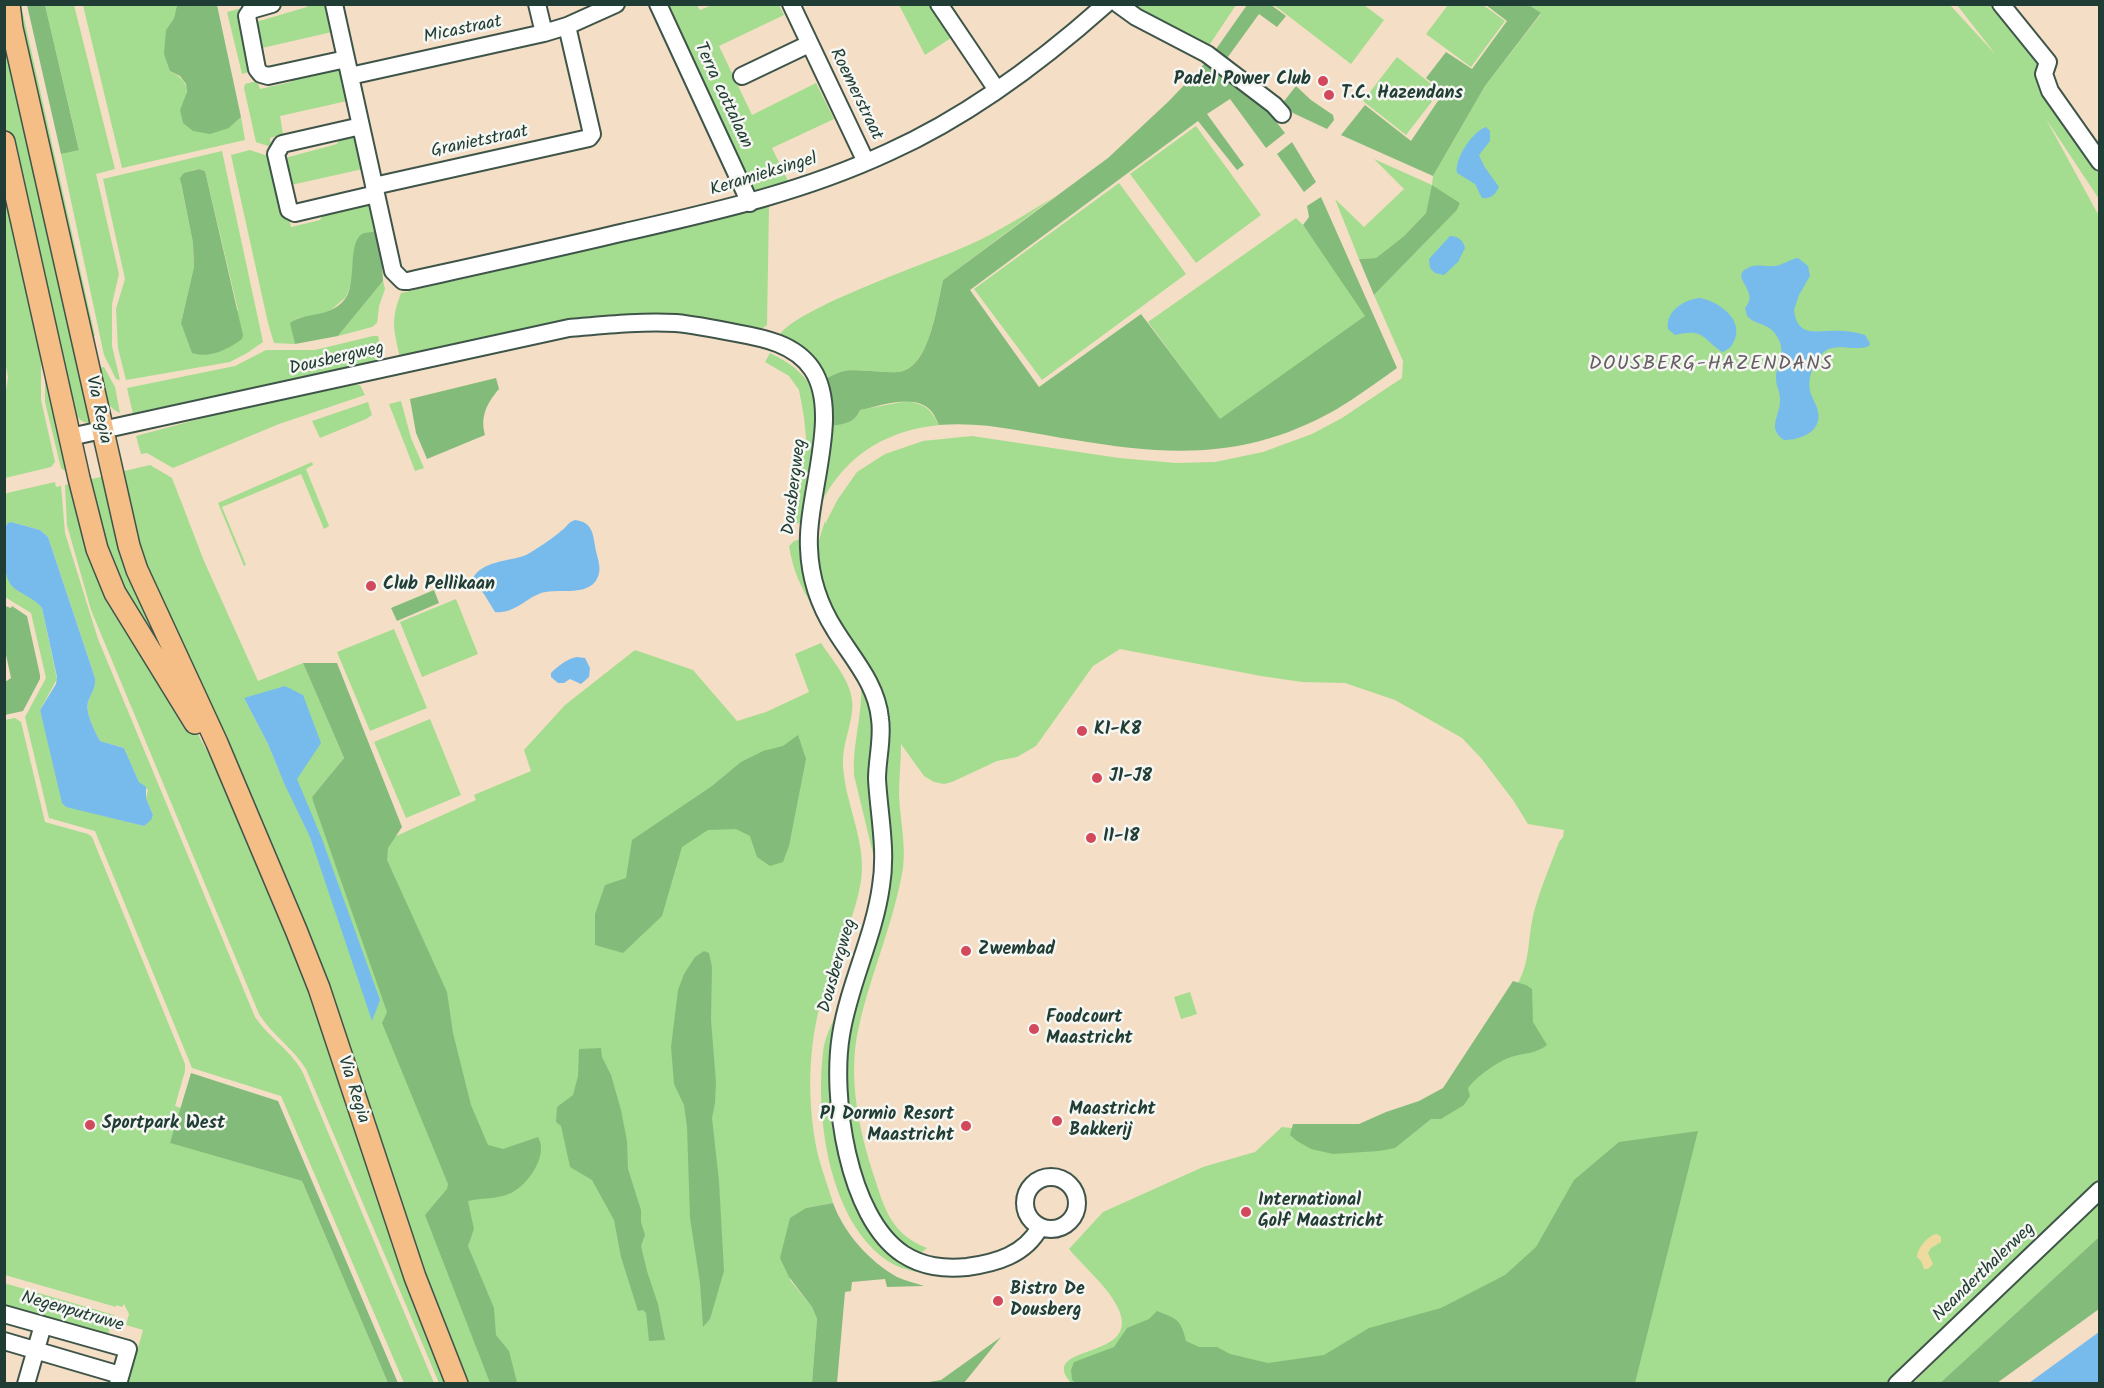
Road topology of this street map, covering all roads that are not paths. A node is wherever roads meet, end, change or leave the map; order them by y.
1 (9, 4) edge
2 (272, 4) edge
3 (334, 4) edge
4 (537, 4) edge
5 (616, 4) edge
6 (658, 4) edge
7 (791, 4) edge
8 (939, 4) edge
9 (2001, 4) edge
10 (1115, 5) edge
11 (567, 26) junction
12 (544, 33) junction
13 (809, 44) junction
14 (348, 68) junction
15 (742, 76) dead end
16 (997, 90) junction
17 (1282, 114) dead end
18 (361, 126) junction
19 (4, 142) edge
20 (866, 162) junction
21 (2100, 162) edge
22 (375, 190) junction
23 (750, 203) junction
24 (102, 431) junction
25 (70, 437) junction
26 (239, 799) junction
27 (2100, 1190) edge
28 (1040, 1227) dead end
29 (4, 1314) edge
30 (43, 1325) junction
31 (4, 1341) edge
32 (36, 1350) junction
33 (119, 1379) edge
34 (26, 1383) edge
35 (457, 1383) edge
36 (1897, 1383) edge

1 - 24 main road, Via Regia
2 - 14 street, Micastraat
3 - 14 street
4 - 12 street
5 - 11 street, Micastraat
6 - 23 street, Terra cottalaan
7 - 13 street, Roemerstraat
8 - 16 street
9 - 21 street
10 - 16 street, Keramieksingel
10 - 17 street
11 - 12 street, Micastraat
11 - 22 street, Granietstraat
12 - 14 street, Micastraat
13 - 15 street, Roemerstraat
13 - 20 street, Roemerstraat
14 - 18 street
16 - 20 street, Keramieksingel
18 - 22 street
18 - 22 street, Granietstraat
19 - 25 main road, Via Regia
20 - 23 street, Keramieksingel
22 - 23 street, Keramieksingel
24 - 25 street, Dousbergweg
24 - 26 main road, Via Regia
24 - 28 street, Dousbergweg
25 - 26 main road, Via Regia
26 - 35 main road, Via Regia
27 - 36 street, Neanderthalerweg
29 - 30 street, Negenputruwe
30 - 32 street
30 - 33 street, Negenputruwe
31 - 32 street
32 - 33 street
32 - 34 street

